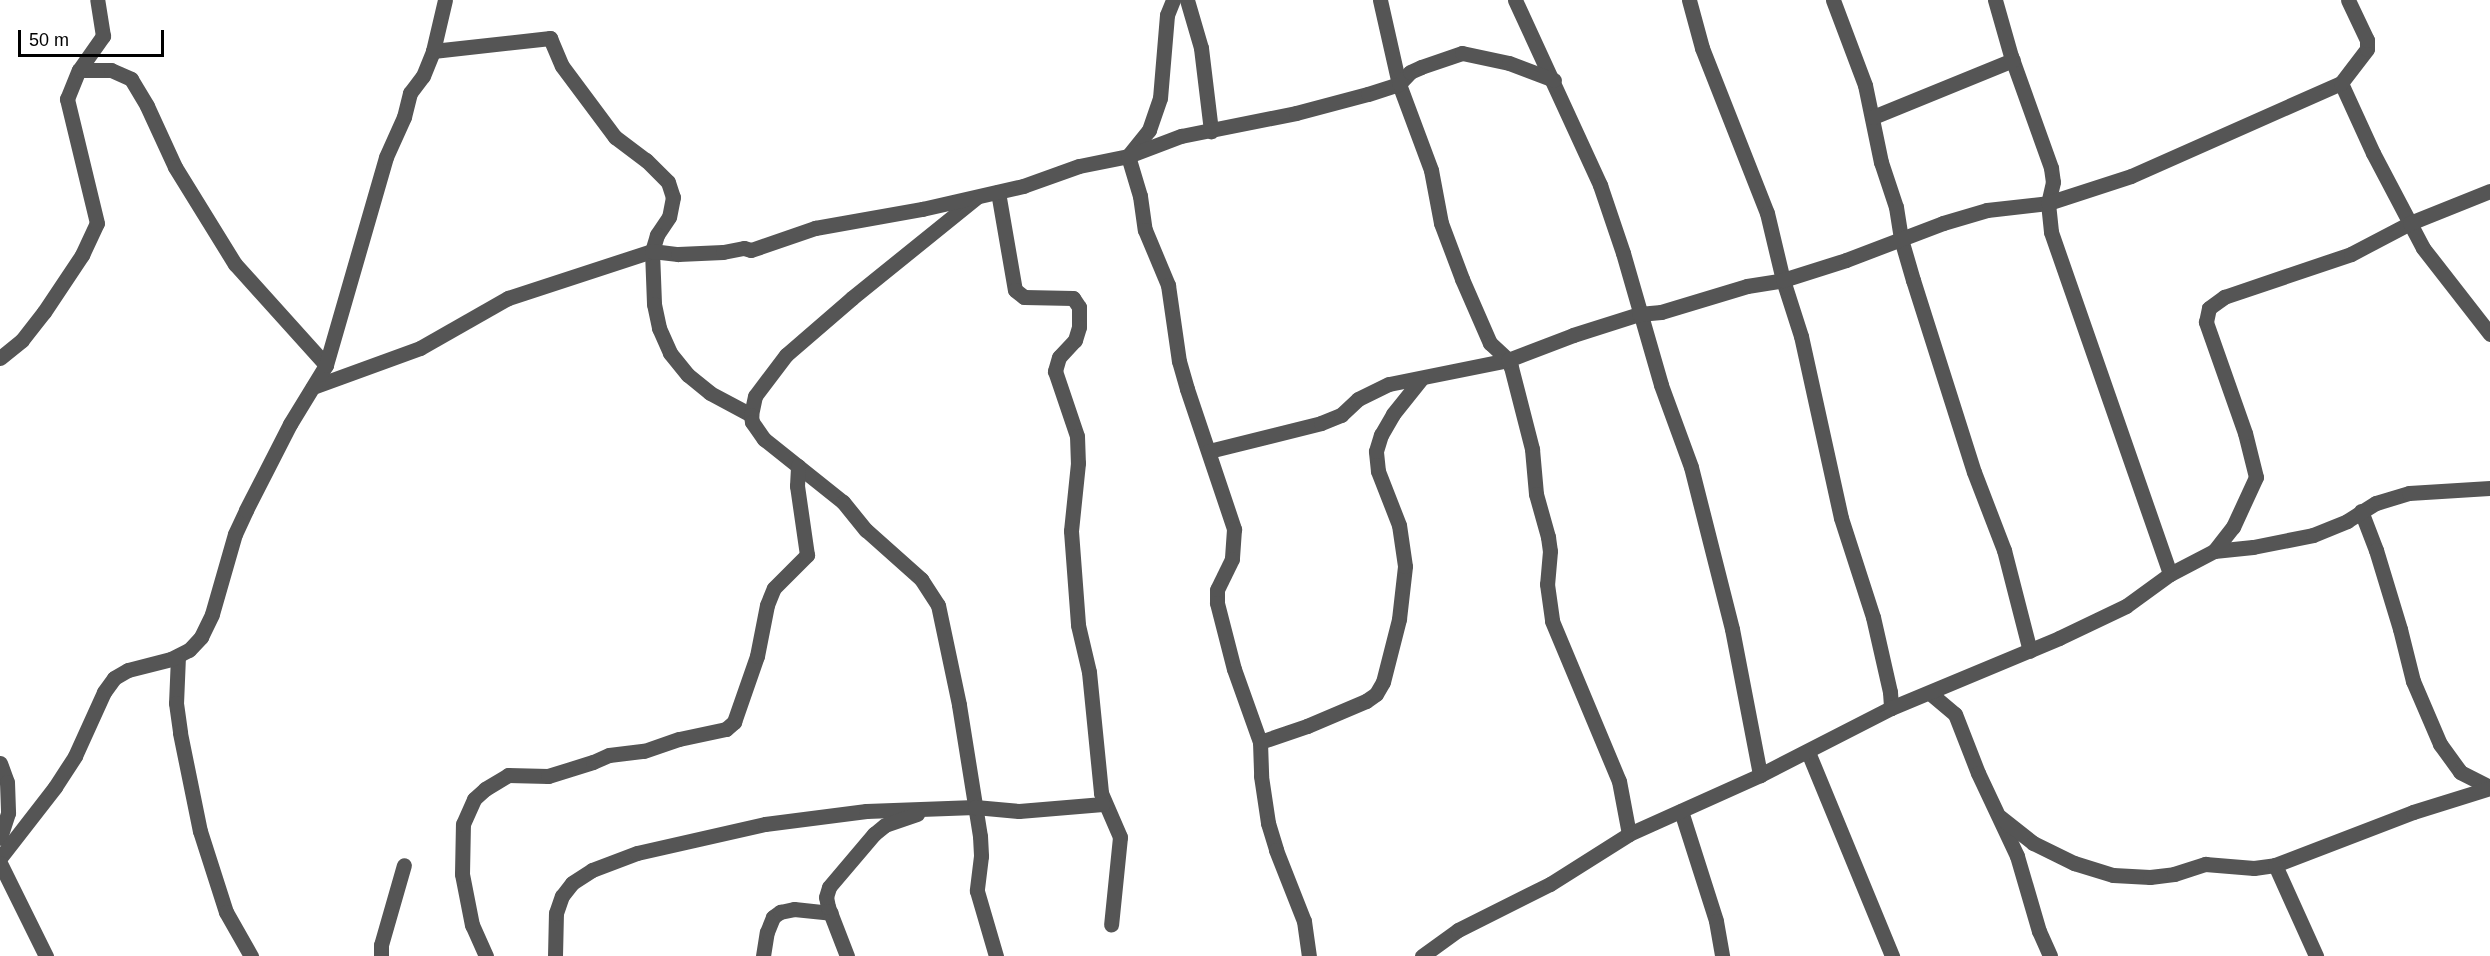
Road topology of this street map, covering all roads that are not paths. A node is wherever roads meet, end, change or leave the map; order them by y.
1 (97, 0) edge
2 (445, 0) edge
3 (1173, 0) edge
4 (1188, 0) edge
5 (1380, 0) edge
6 (1515, 0) edge
7 (1689, 0) edge
8 (1833, 0) edge
9 (1995, 0) edge
10 (2348, 0) edge
11 (433, 51) junction
12 (2013, 60) junction
13 (79, 70) junction
14 (1554, 80) junction
15 (2341, 83) junction
16 (1399, 84) junction
17 (1873, 117) junction
18 (1211, 131) junction
19 (1128, 156) junction
20 (2490, 191) edge
21 (998, 192) junction
22 (980, 195) junction
23 (2048, 203) junction
24 (2410, 223) junction
25 (1901, 239) junction
26 (652, 251) junction
27 (1783, 280) junction
28 (1639, 314) junction
29 (2490, 334) edge
30 (0, 358) edge
31 (1508, 360) junction
32 (326, 365) junction
33 (1421, 379) junction
34 (312, 387) junction
35 (750, 415) junction
36 (1209, 451) junction
37 (798, 466) junction
38 (2490, 488) edge
39 (2361, 511) junction
40 (2214, 550) junction
41 (2170, 574) junction
42 (2030, 651) junction
43 (178, 656) junction
44 (1931, 694) junction
45 (1891, 708) junction
46 (1260, 742) junction
47 (1808, 752) junction
48 (0, 763) edge
49 (1761, 776) junction
50 (2490, 788) edge
51 (1103, 804) junction
52 (975, 807) junction
53 (940, 808) junction
54 (1681, 811) junction
55 (2000, 817) junction
56 (1629, 834) junction
57 (0, 838) edge
58 (0, 849) edge
59 (0, 858) edge
60 (0, 863) edge
61 (404, 865) dead end
62 (2275, 866) junction
63 (831, 913) junction
64 (1111, 926) dead end
65 (46, 956) edge
66 (251, 956) edge
67 (381, 956) edge
68 (486, 956) edge
69 (555, 956) edge
70 (763, 956) edge
71 (847, 956) edge
72 (996, 956) edge
73 (1309, 956) edge
74 (1422, 956) edge
75 (1722, 956) edge
76 (1892, 956) edge
77 (2050, 956) edge
78 (2316, 956) edge

1 - 13 street
2 - 11 street
3 - 19 street
4 - 18 street
5 - 16 street
6 - 14 street
7 - 27 street
8 - 17 street
9 - 12 street
10 - 15 street
11 - 26 street
11 - 32 street
12 - 17 street
12 - 23 street
13 - 30 street
13 - 32 street
14 - 16 street
14 - 28 street
15 - 23 street
15 - 24 street
16 - 18 street
16 - 31 street
17 - 25 street
18 - 19 street
19 - 21 street
19 - 36 street
20 - 24 street
21 - 22 street
21 - 51 street
22 - 26 street
22 - 35 street
23 - 25 street
23 - 41 street
24 - 29 street
24 - 40 street
25 - 27 street
25 - 42 street
26 - 34 street
26 - 35 street
27 - 28 street
27 - 45 street
28 - 31 street
28 - 49 street
31 - 33 street
31 - 56 street
32 - 34 street
33 - 36 street
33 - 46 street
34 - 43 street
35 - 37 street
36 - 46 street
37 - 52 street
37 - 68 street
38 - 39 street
39 - 40 street
39 - 50 street
40 - 41 street
41 - 42 street
42 - 44 street
43 - 59 street
43 - 66 street
44 - 45 street
44 - 55 street
45 - 47 street
46 - 73 street
47 - 49 street
47 - 76 street
48 - 57 street
49 - 54 street
50 - 62 street
51 - 52 street
51 - 64 street
52 - 53 street
52 - 72 street
53 - 63 street
53 - 69 street
54 - 56 street
54 - 75 street
55 - 62 street
55 - 77 street
56 - 74 street
57 - 58 street
60 - 65 street
61 - 67 street
62 - 78 street
63 - 70 street
63 - 71 street

